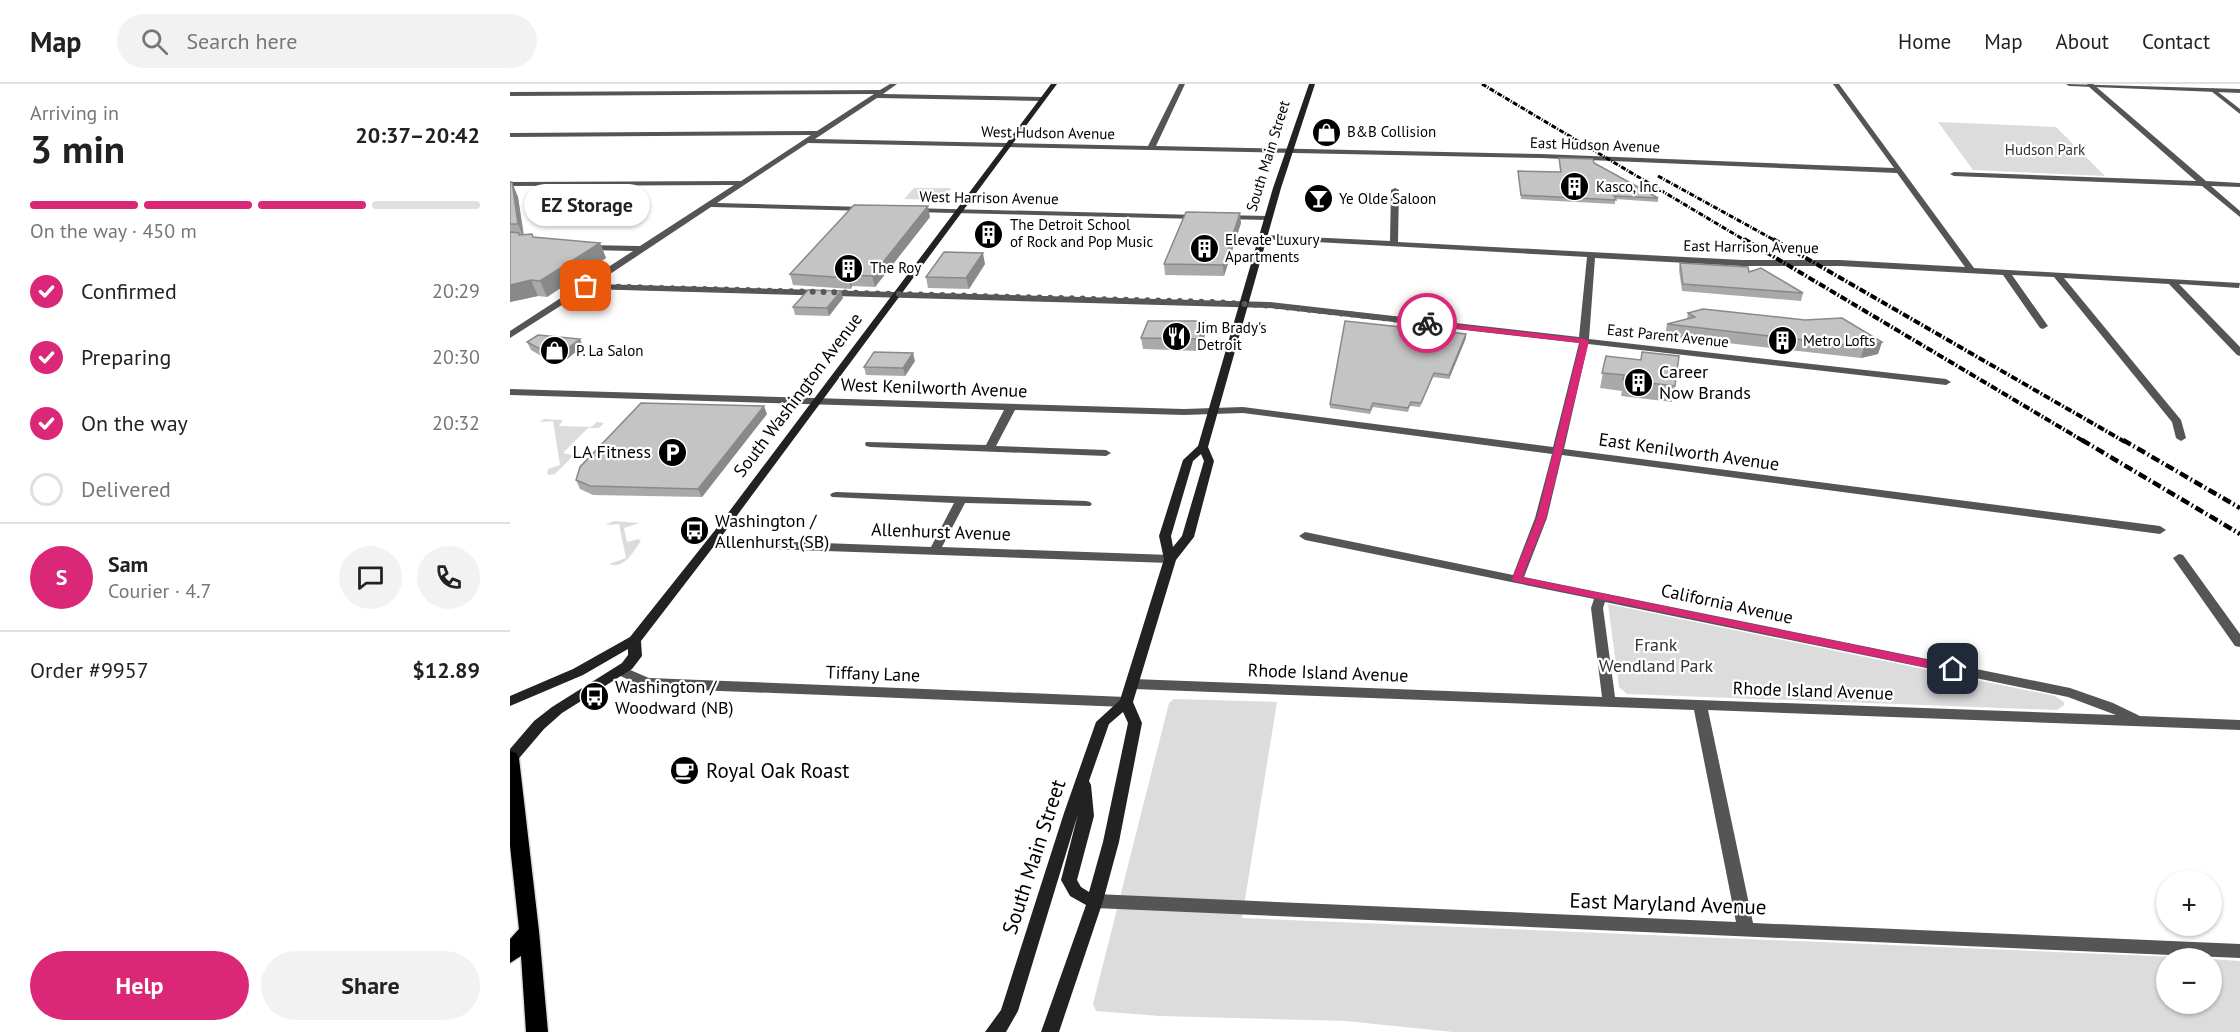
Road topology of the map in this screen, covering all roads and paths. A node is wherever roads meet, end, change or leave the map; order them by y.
1 (894, 84) edge
2 (1054, 84) edge
3 (1182, 84) edge
4 (1311, 84) edge
5 (1836, 84) edge
6 (2069, 84) edge
7 (2090, 85) edge
8 (2128, 85) edge
9 (2212, 90) junction
10 (2240, 91) edge
11 (510, 94) edge
12 (879, 94) junction
13 (1042, 99) junction
14 (2240, 112) edge
15 (820, 133) junction
16 (510, 135) edge
17 (808, 141) junction
18 (1008, 145) junction
19 (1151, 148) junction
20 (1288, 151) junction
21 (1900, 171) junction
22 (1954, 174) dead end
23 (744, 183) junction
24 (510, 184) edge
25 (2204, 184) junction
26 (2240, 185) edge
27 (1395, 190) dead end
28 (710, 205) junction
29 (878, 209) edge
30 (900, 210) edge
31 (958, 211) junction
32 (2240, 215) edge
33 (1205, 217) edge
34 (1216, 217) edge
35 (1268, 218) junction
36 (1263, 237) junction
37 (1394, 244) junction
38 (577, 246) edge
39 (643, 249) junction
40 (1593, 255) junction
41 (1971, 270) junction
42 (2006, 272) junction
43 (2057, 275) junction
44 (2171, 281) junction
45 (2239, 285) edge
46 (586, 286) junction
47 (896, 294) junction
48 (1243, 304) junction
49 (2043, 326) dead end
50 (510, 335) edge
51 (1585, 341) junction
52 (2240, 352) edge
53 (1946, 382) dead end
54 (510, 392) edge
55 (816, 401) junction
56 (1011, 406) junction
57 (1213, 411) junction
58 (2181, 438) dead end
59 (870, 444) dead end
60 (1203, 447) junction
61 (989, 449) junction
62 (1557, 451) junction
63 (1106, 453) dead end
64 (836, 495) dead end
65 (961, 500) junction
66 (1086, 504) dead end
67 (2160, 530) dead end
68 (1305, 536) dead end
69 (711, 543) junction
70 (935, 550) junction
71 (2179, 558) dead end
72 (1170, 559) junction
73 (1516, 579) junction
74 (1601, 596) junction
75 (635, 640) junction
76 (2240, 643) edge
77 (621, 671) junction
78 (1133, 684) junction
79 (510, 701) edge
80 (1609, 701) junction
81 (1126, 702) junction
82 (1700, 704) junction
83 (2138, 720) junction
84 (2240, 725) edge
85 (510, 759) edge
86 (1084, 777) junction
87 (1095, 901) junction
88 (1746, 930) junction
89 (529, 931) junction
90 (2240, 951) edge
91 (510, 954) edge
92 (537, 1032) edge
93 (994, 1032) edge
94 (1050, 1032) edge

1 - 12 street
2 - 13 main road, South Washington Avenue
3 - 19 street
4 - 20 main road, South Main Street
5 - 21 street
6 - 7 street
7 - 8 street
7 - 25 street
8 - 9 street
9 - 10 street
9 - 14 street
11 - 12 street
12 - 13 street
12 - 15 street
13 - 18 main road, South Washington Avenue
15 - 16 street
15 - 17 street
17 - 18 street, West Hudson Avenue
17 - 23 street
18 - 19 street, West Hudson Avenue
18 - 31 main road, South Washington Avenue
19 - 20 street, West Hudson Avenue
20 - 21 street, East Hudson Avenue
20 - 35 main road, South Main Street
21 - 41 street
22 - 25 street
23 - 24 street
23 - 28 street
25 - 26 street
25 - 32 street
27 - 37 street
28 - 29 street
28 - 39 street
30 - 31 street, West Harrison Avenue
31 - 33 street, West Harrison Avenue
31 - 47 main road, South Washington Avenue
34 - 35 street
35 - 36 main road, South Main Street
36 - 37 street, East Harrison Avenue
36 - 48 main road, South Main Street
37 - 40 street, East Harrison Avenue
38 - 39 street
39 - 46 street
40 - 41 street, East Harrison Avenue
40 - 51 street
41 - 42 street, East Harrison Avenue
42 - 43 street, East Harrison Avenue
42 - 49 street
43 - 44 street, East Harrison Avenue
43 - 58 street
44 - 45 street, East Harrison Avenue
44 - 52 street
46 - 47 street, East Parent Avenue
46 - 50 street
47 - 48 street, East Parent Avenue
47 - 55 main road, South Washington Avenue
48 - 51 street, East Parent Avenue
48 - 57 main road, South Main Street
51 - 53 street, East Parent Avenue
51 - 62 street
54 - 55 street, West Kenilworth Avenue
55 - 56 street, West Kenilworth Avenue
55 - 69 main road, South Washington Avenue
56 - 57 street, West Kenilworth Avenue
56 - 61 street
57 - 60 main road, South Main Street
57 - 62 street, East Kenilworth Avenue
59 - 61 street
60 - 72 main road, South Main Street
60 - 72 main road, South Main Street
61 - 63 street
62 - 67 street, East Kenilworth Avenue
62 - 73 street
64 - 65 street
65 - 66 street
65 - 70 street
68 - 73 street, California Avenue
69 - 70 street, Allenhurst Avenue
69 - 75 main road, South Washington Avenue
70 - 72 street, Allenhurst Avenue
71 - 76 street
72 - 78 main road, South Main Street
73 - 74 street, California Avenue
74 - 80 street
74 - 83 street, California Avenue
75 - 77 main road, South Washington Avenue
75 - 79 main road, South Washington Avenue
77 - 81 street, Tiffany Lane
77 - 85 main road, South Washington Avenue
78 - 80 street, Rhode Island Avenue
78 - 81 main road, South Main Street
80 - 82 street, Rhode Island Avenue
81 - 86 main road, South Main Street
81 - 87 main road
82 - 83 street, Rhode Island Avenue
82 - 88 street
83 - 84 street, Rhode Island Avenue
85 - 89 main road
86 - 87 main road
86 - 93 main road, South Main Street
87 - 88 street, East Maryland Avenue
87 - 94 main road
88 - 90 street, East Maryland Avenue
89 - 91 main road
89 - 92 main road

